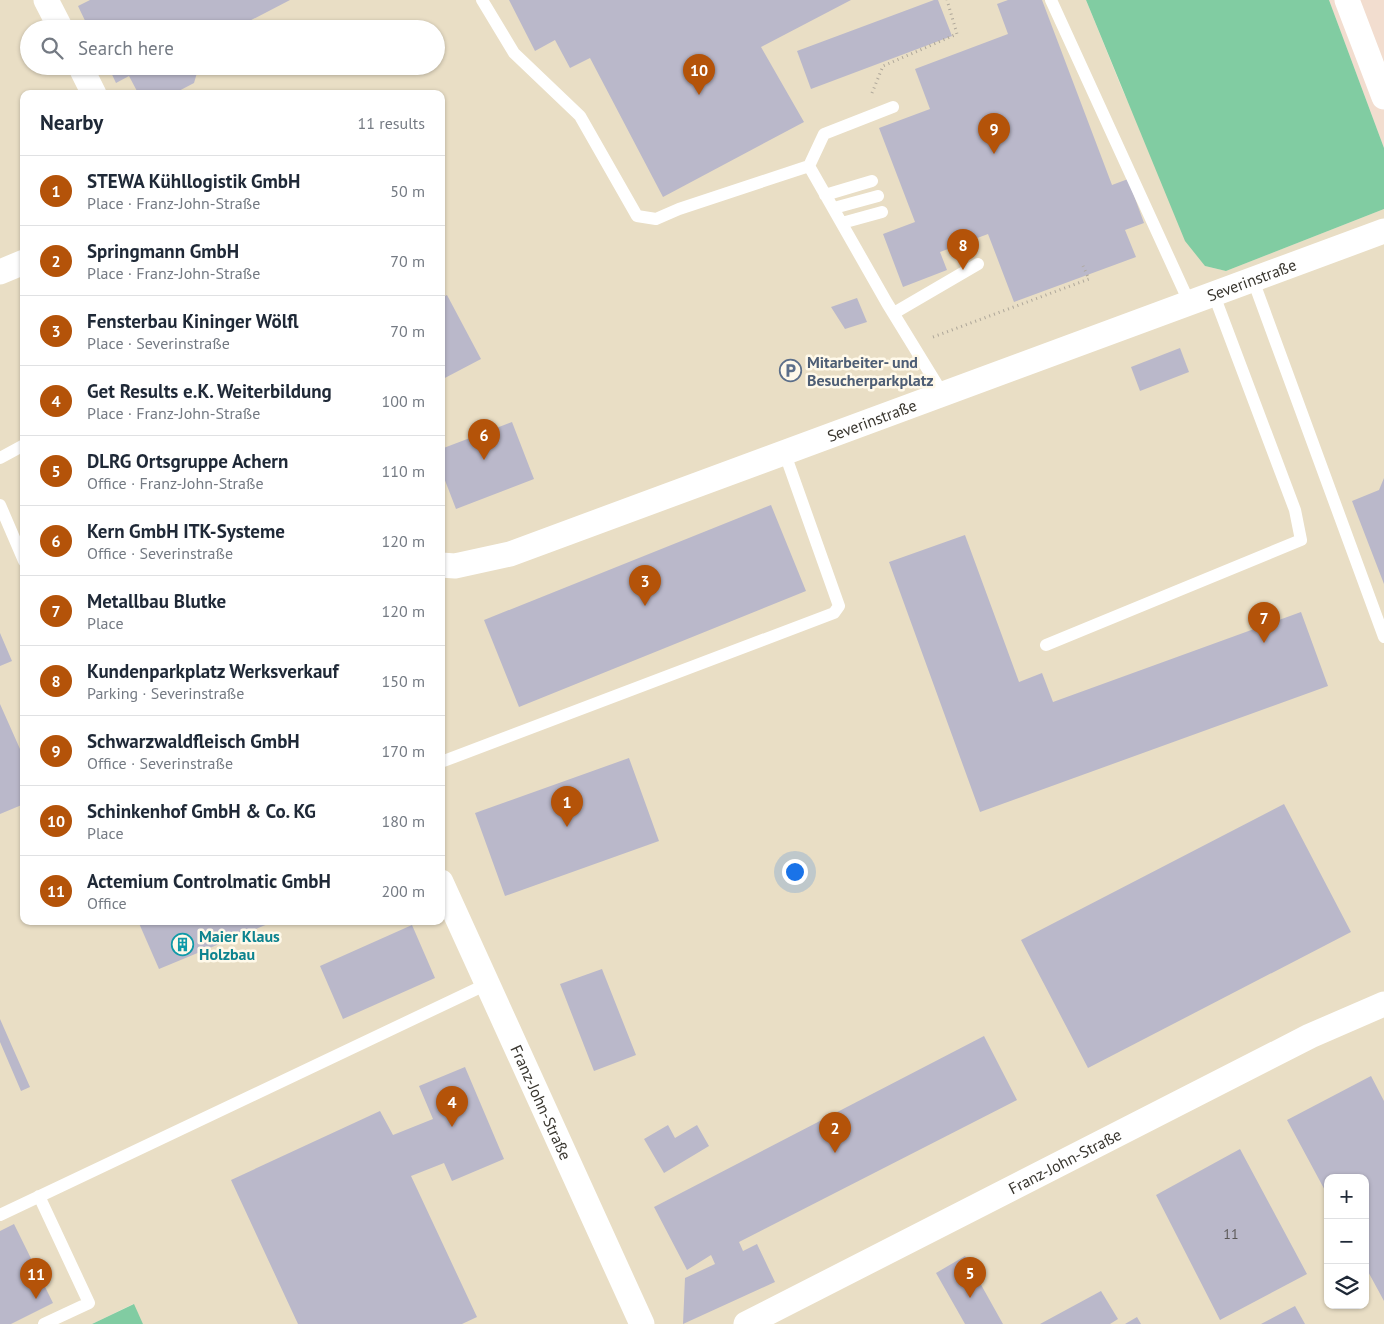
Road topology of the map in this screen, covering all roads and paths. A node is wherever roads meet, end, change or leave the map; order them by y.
1 (46, 0) edge
2 (482, 0) edge
3 (947, 0) edge
4 (1050, 0) edge
5 (1347, 0) edge
6 (56, 20) edge
7 (84, 75) edge
8 (92, 90) edge
9 (1384, 97) edge
10 (893, 107) dead end
11 (862, 119) junction
12 (809, 166) junction
13 (872, 181) dead end
14 (826, 194) junction
15 (878, 196) dead end
16 (834, 208) junction
17 (882, 212) dead end
18 (842, 223) junction
19 (1384, 231) edge
20 (20, 264) edge
21 (978, 264) dead end
22 (1083, 266) dead end
23 (0, 272) edge
24 (1253, 280) junction
25 (1214, 295) junction
26 (1190, 304) junction
27 (894, 313) junction
28 (914, 345) junction
29 (944, 396) junction
30 (20, 447) edge
31 (785, 454) junction
32 (0, 458) edge
33 (0, 505) edge
34 (20, 552) edge
35 (445, 565) edge
36 (1384, 637) edge
37 (1046, 645) dead end
38 (445, 760) edge
39 (445, 891) edge
40 (487, 984) junction
41 (1384, 1004) edge
42 (40, 1196) junction
43 (0, 1215) edge
44 (44, 1324) edge
45 (642, 1324) edge
46 (746, 1324) edge

1 - 6 street
2 - 12 lane
3 - 11 path
4 - 26 lane
5 - 9 street
7 - 8 street
10 - 11 lane
11 - 12 lane
12 - 14 lane
13 - 14 lane
14 - 16 lane
15 - 16 lane
16 - 18 lane
17 - 18 lane
18 - 27 lane
19 - 24 street, Severinstraße
20 - 23 street
21 - 27 lane
22 - 28 path
24 - 25 street, Severinstraße
24 - 36 lane
25 - 26 street, Severinstraße
25 - 37 lane
26 - 29 street, Severinstraße
27 - 28 lane
28 - 29 lane
29 - 31 street, Severinstraße
30 - 32 lane
31 - 35 street, Severinstraße
31 - 38 lane
33 - 34 lane
39 - 40 street, Franz-John-Straße
40 - 42 lane
40 - 45 street, Franz-John-Straße
41 - 46 street, Franz-John-Straße
42 - 43 lane
42 - 44 lane

